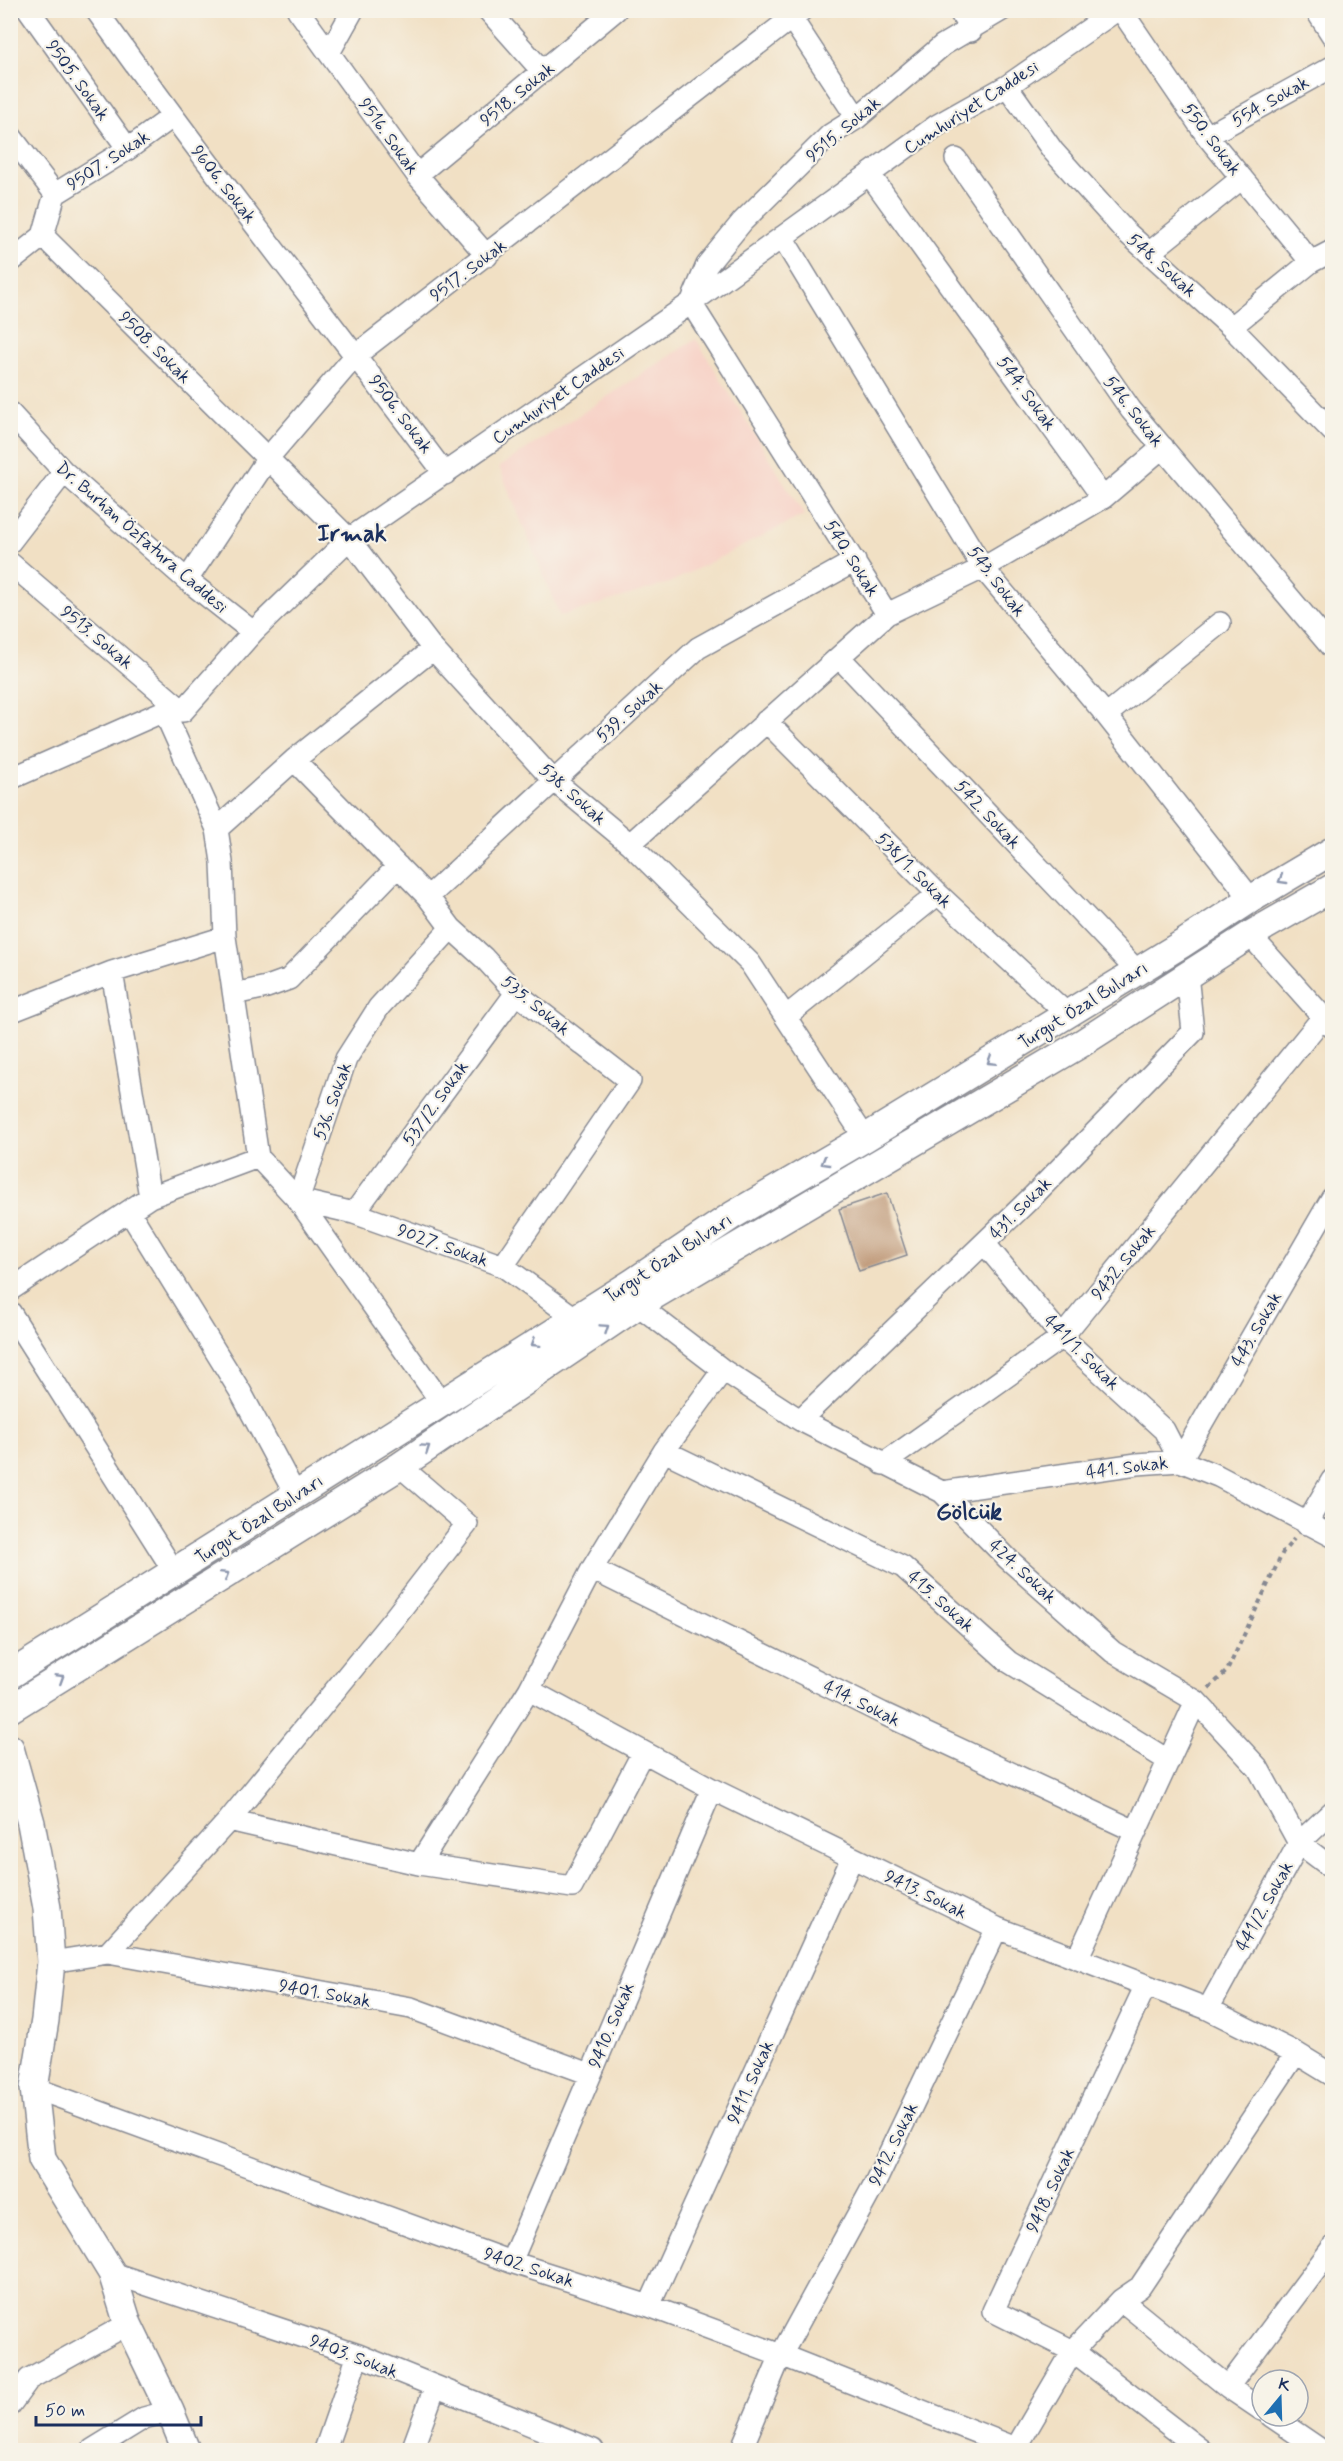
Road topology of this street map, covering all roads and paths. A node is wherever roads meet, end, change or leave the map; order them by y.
1 (28, 10) edge
2 (96, 10) edge
3 (298, 10) edge
4 (353, 10) edge
5 (489, 10) edge
6 (616, 10) edge
7 (959, 10) edge
8 (1002, 10) edge
9 (1119, 10) edge
10 (1316, 10) edge
11 (793, 13) edge
12 (971, 31) junction
13 (1332, 35) edge
14 (329, 53) junction
15 (1332, 67) edge
16 (543, 72) junction
17 (1007, 86) junction
18 (172, 117) junction
19 (857, 118) junction
20 (10, 135) edge
21 (1207, 136) junction
22 (128, 149) junction
23 (956, 159) dead end
24 (417, 175) junction
25 (870, 175) junction
26 (1242, 178) junction
27 (55, 194) junction
28 (43, 236) junction
29 (782, 237) junction
30 (1332, 251) edge
31 (1149, 253) junction
32 (487, 256) junction
33 (10, 262) edge
34 (1311, 262) junction
35 (691, 303) junction
36 (1231, 327) junction
37 (356, 355) junction
38 (10, 413) edge
39 (1332, 430) edge
40 (1163, 447) junction
41 (268, 458) junction
42 (64, 472) junction
43 (445, 474) junction
44 (1103, 498) junction
45 (349, 539) junction
46 (10, 542) edge
47 (855, 561) junction
48 (10, 563) edge
49 (983, 568) junction
50 (187, 580) junction
51 (886, 614) junction
52 (1220, 622) dead end
53 (253, 632) junction
54 (1332, 648) edge
55 (434, 649) junction
56 (839, 657) junction
57 (174, 711) junction
58 (1106, 715) junction
59 (766, 721) junction
60 (294, 760) junction
61 (10, 779) edge
62 (554, 780) junction
63 (216, 829) junction
64 (630, 844) junction
65 (1332, 851) edge
66 (398, 866) junction
67 (1332, 888) edge
68 (939, 894) junction
69 (428, 897) junction
70 (1251, 899) junction
71 (451, 928) junction
72 (1250, 934) junction
73 (225, 937) junction
74 (1137, 971) junction
75 (112, 972) junction
76 (1187, 974) junction
77 (516, 993) junction
78 (234, 994) junction
79 (10, 1012) edge
80 (1067, 1014) junction
81 (787, 1016) junction
82 (1328, 1022) edge
83 (865, 1138) junction
84 (258, 1157) junction
85 (150, 1197) junction
86 (1332, 1198) edge
87 (298, 1200) junction
88 (129, 1211) junction
89 (354, 1213) junction
90 (984, 1243) junction
91 (503, 1266) junction
92 (10, 1290) edge
93 (638, 1305) junction
94 (10, 1312) edge
95 (575, 1318) junction
96 (1062, 1337) junction
97 (723, 1370) junction
98 (441, 1402) junction
99 (800, 1420) junction
100 (664, 1451) junction
101 (1180, 1461) junction
102 (883, 1464) junction
103 (400, 1466) junction
104 (1332, 1480) edge
105 (942, 1492) junction
106 (296, 1496) junction
107 (1306, 1524) junction
108 (1332, 1536) edge
109 (592, 1569) junction
110 (175, 1573) junction
111 (10, 1675) edge
112 (529, 1690) junction
113 (1196, 1701) junction
114 (10, 1709) edge
115 (10, 1749) edge
116 (643, 1752) junction
117 (1169, 1761) junction
118 (712, 1789) junction
119 (1332, 1812) edge
120 (229, 1820) junction
121 (1135, 1831) junction
122 (1299, 1843) junction
123 (852, 1858) junction
124 (419, 1864) junction
125 (1332, 1868) edge
126 (997, 1928) junction
127 (108, 1953) junction
128 (1077, 1959) junction
129 (51, 1962) junction
130 (1145, 1987) junction
131 (1208, 2009) junction
132 (1296, 2053) junction
133 (590, 2074) junction
134 (1332, 2075) edge
135 (34, 2088) junction
136 (1332, 2248) edge
137 (511, 2262) junction
138 (112, 2273) junction
139 (1121, 2300) junction
140 (649, 2306) junction
141 (128, 2324) junction
142 (1073, 2351) junction
143 (358, 2355) junction
144 (781, 2355) junction
145 (435, 2387) junction
146 (1228, 2387) junction
147 (1250, 2402) edge
148 (10, 2406) edge
149 (170, 2411) junction
150 (1288, 2428) edge
151 (1018, 2449) edge
152 (92, 2451) edge
153 (186, 2451) edge
154 (325, 2451) edge
155 (412, 2451) edge
156 (593, 2451) edge
157 (741, 2451) edge
158 (1201, 2451) edge
159 (1321, 2451) edge

1 - 22 street, 9505. Sokak
2 - 18 street, 9606. Sokak
3 - 14 street, 9516. Sokak
4 - 14 street
5 - 16 street
6 - 16 street, 9518. Sokak
7 - 12 street
8 - 12 street, 9515. Sokak
9 - 17 street, Cumhuriyet Caddesi
9 - 21 street, 550. Sokak
10 - 13 street
11 - 19 street
11 - 32 street, 9517. Sokak
12 - 19 street, 9515. Sokak
14 - 24 street, 9516. Sokak
15 - 21 street, 554. Sokak
16 - 24 street, 9518. Sokak
17 - 25 street, Cumhuriyet Caddesi
17 - 31 street, 548. Sokak
18 - 22 street, 9507. Sokak
18 - 37 street, 9606. Sokak
19 - 35 street, 9515. Sokak
20 - 27 street
21 - 26 street, 550. Sokak
22 - 27 street, 9507. Sokak
23 - 40 street, 546. Sokak
24 - 32 street, 9516. Sokak
25 - 29 street, Cumhuriyet Caddesi
25 - 44 street, 544. Sokak
26 - 31 street
26 - 34 street, 550. Sokak
27 - 28 street, 9507. Sokak
28 - 33 street
28 - 41 street, 9508. Sokak
29 - 35 street, Cumhuriyet Caddesi
29 - 49 street, 543. Sokak
30 - 34 street
31 - 36 street, 548. Sokak
32 - 37 street, 9517. Sokak
34 - 36 street
35 - 43 street, Cumhuriyet Caddesi
35 - 47 street, 540. Sokak
36 - 39 street, 548. Sokak
37 - 41 street, 9517. Sokak
37 - 43 street, 9506. Sokak
38 - 42 street, Dr. Burhan Özfatura Caddesi
40 - 44 street
40 - 54 street, 546. Sokak
41 - 45 street, 538. Sokak
41 - 50 street, 9517. Sokak
42 - 46 street
42 - 50 street, Dr. Burhan Özfatura Caddesi
43 - 45 street, Cumhuriyet Caddesi
44 - 49 street
45 - 53 street, Cumhuriyet Caddesi
45 - 55 street, 538. Sokak
47 - 51 street, 540. Sokak
47 - 62 street, 539. Sokak
48 - 57 street, 9513. Sokak
49 - 51 street
49 - 58 street, 543. Sokak
50 - 53 street, Dr. Burhan Özfatura Caddesi
51 - 56 street, 540. Sokak
52 - 58 street
53 - 57 street, Cumhuriyet Caddesi
55 - 60 street
55 - 62 street, 538. Sokak
56 - 59 street, 540. Sokak
56 - 74 street, 542. Sokak
57 - 61 street, Cumhuriyet Caddesi
57 - 63 street
58 - 70 street, 543. Sokak
59 - 64 street, 540. Sokak
59 - 68 street, 538/1. Sokak
60 - 63 street
60 - 66 street, 535. Sokak
62 - 64 street, 538. Sokak
62 - 69 street, 539. Sokak
63 - 73 street
64 - 81 street, 538. Sokak
65 -> 70 street, Turgut Özal Bulvarı
66 - 69 street, 535. Sokak
66 - 78 street
67 - 72 street, Turgut Özal Bulvarı
68 - 80 street, 538/1. Sokak
68 - 81 street
69 - 71 street, 535. Sokak
70 - 74 street, Turgut Özal Bulvarı
71 - 77 street, 535. Sokak
71 - 87 street, 536. Sokak
72 - 76 street, Turgut Özal Bulvarı
72 - 82 street
73 - 75 street
73 - 78 street
74 - 80 street, Turgut Özal Bulvarı
75 - 79 street
75 - 85 street
76 - 90 street, 431. Sokak
76 - 93 street, Turgut Özal Bulvarı
77 - 89 street, 537/2. Sokak
77 - 91 street, 535. Sokak
78 - 84 street
80 -> 83 street, Turgut Özal Bulvarı
81 - 83 street, 538. Sokak
82 - 96 street, 9432. Sokak
83 -> 95 street, Turgut Özal Bulvarı
84 - 85 street
84 - 87 street
85 - 88 street
86 - 101 street, 443. Sokak
87 - 89 street, 9027. Sokak
87 - 98 street
88 - 92 street
88 - 106 street
89 - 91 street, 9027. Sokak
90 - 96 street, 441/1. Sokak
90 - 99 street, 431. Sokak
91 - 95 street, 9027. Sokak
93 - 97 street, 424. Sokak
103 -> 93 street, Turgut Özal Bulvarı
94 - 110 street
95 -> 98 street, Turgut Özal Bulvarı
96 - 101 street, 441/1. Sokak
96 - 102 street, 9432. Sokak
97 - 99 street, 424. Sokak
97 - 100 street
98 - 106 street, Turgut Özal Bulvarı
99 - 102 street, 424. Sokak
100 - 109 street
100 - 117 street, 415. Sokak
101 - 105 street, 441. Sokak
101 - 107 street, 441. Sokak
102 - 105 street, 424. Sokak
114 -> 103 street, Turgut Özal Bulvarı
103 - 120 street
104 - 107 street
105 - 113 street, 424. Sokak
106 - 110 street, Turgut Özal Bulvarı
107 - 108 street, 441. Sokak
107 - 113 path
109 - 112 street
109 - 121 street, 414. Sokak
110 - 111 street, Turgut Özal Bulvarı
112 - 116 street, 9413. Sokak
112 - 124 street
113 - 117 street
113 - 122 street, 424. Sokak
115 - 129 street
116 - 118 street, 9413. Sokak
116 - 124 street
117 - 121 street
118 - 123 street, 9413. Sokak
118 - 133 street, 9410. Sokak
119 - 122 street, 441/2. Sokak
120 - 124 street
120 - 127 street
121 - 128 street
122 - 125 street, 424. Sokak
122 - 131 street, 441/2. Sokak
123 - 126 street, 9413. Sokak
123 - 140 street, 9411. Sokak
126 - 128 street, 9413. Sokak
126 - 144 street, 9412. Sokak
127 - 129 street, 9401. Sokak
127 - 133 street, 9401. Sokak
128 - 130 street, 9413. Sokak
129 - 135 street
130 - 131 street, 9413. Sokak
130 - 142 street, 9418. Sokak
131 - 132 street, 9413. Sokak
132 - 134 street, 9413. Sokak
132 - 139 street
133 - 137 street, 9410. Sokak
135 - 137 street, 9402. Sokak
135 - 138 street
136 - 146 street
137 - 140 street, 9402. Sokak
138 - 141 street
138 - 143 street, 9403. Sokak
139 - 142 street
139 - 146 street
140 - 144 street, 9402. Sokak
141 - 148 street
141 - 149 street
142 - 151 street
142 - 158 street
143 - 145 street, 9403. Sokak
143 - 154 street
144 - 151 street, 9402. Sokak
144 - 157 street, 9412. Sokak
145 - 155 street
145 - 156 street, 9403. Sokak
146 - 147 street
149 - 152 street
149 - 153 street
150 - 159 street

